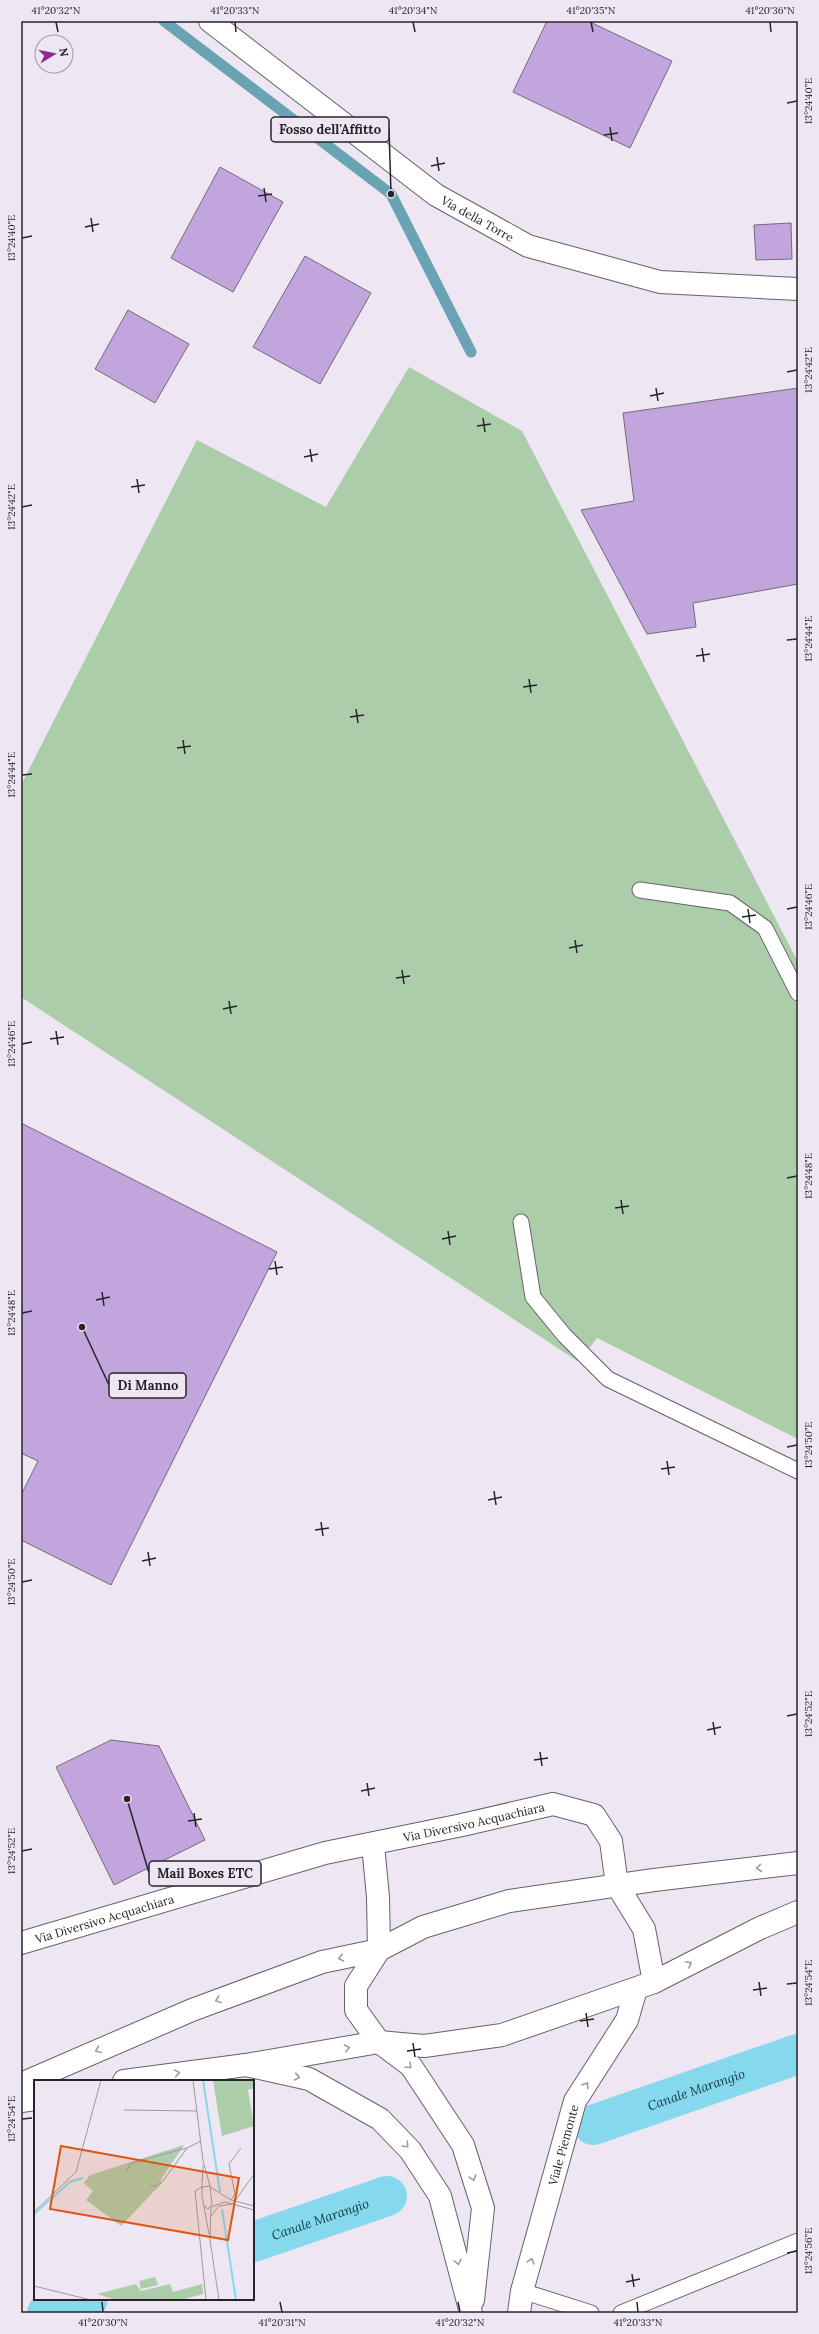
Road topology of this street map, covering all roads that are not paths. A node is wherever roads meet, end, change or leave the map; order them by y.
1 (210, 21) edge
2 (798, 289) edge
3 (640, 890) dead end
4 (798, 992) edge
5 (521, 1222) dead end
6 (798, 1471) edge
7 (373, 1844) junction
8 (798, 1863) edge
9 (617, 1885) junction
10 (798, 1912) edge
11 (21, 1943) edge
12 (379, 1950) junction
13 (645, 1985) junction
14 (379, 2042) junction
15 (246, 2065) junction
16 (132, 2080) edge
17 (21, 2084) edge
18 (34, 2099) edge
19 (21, 2101) edge
20 (798, 2241) edge
21 (522, 2291) junction
22 (471, 2313) edge
23 (519, 2313) edge
24 (591, 2313) edge
25 (621, 2313) edge

1 - 2 street, Via della Torre
3 - 4 lane
5 - 6 lane
7 - 9 street, Via Diversivo Acquachiara
7 - 11 street, Via Diversivo Acquachiara
7 - 12 street
8 -> 9 street
9 - 12 street
9 - 13 street, Via Diversivo Acquachiara
13 -> 10 street
12 - 14 street
12 -> 17 street
13 - 14 street
21 -> 13 street, Viale Piemonte
15 -> 14 street
14 -> 22 street
16 -> 15 street
15 -> 22 street
18 - 19 street
20 - 25 lane
21 - 23 street, Viale Piemonte
21 - 24 lane

